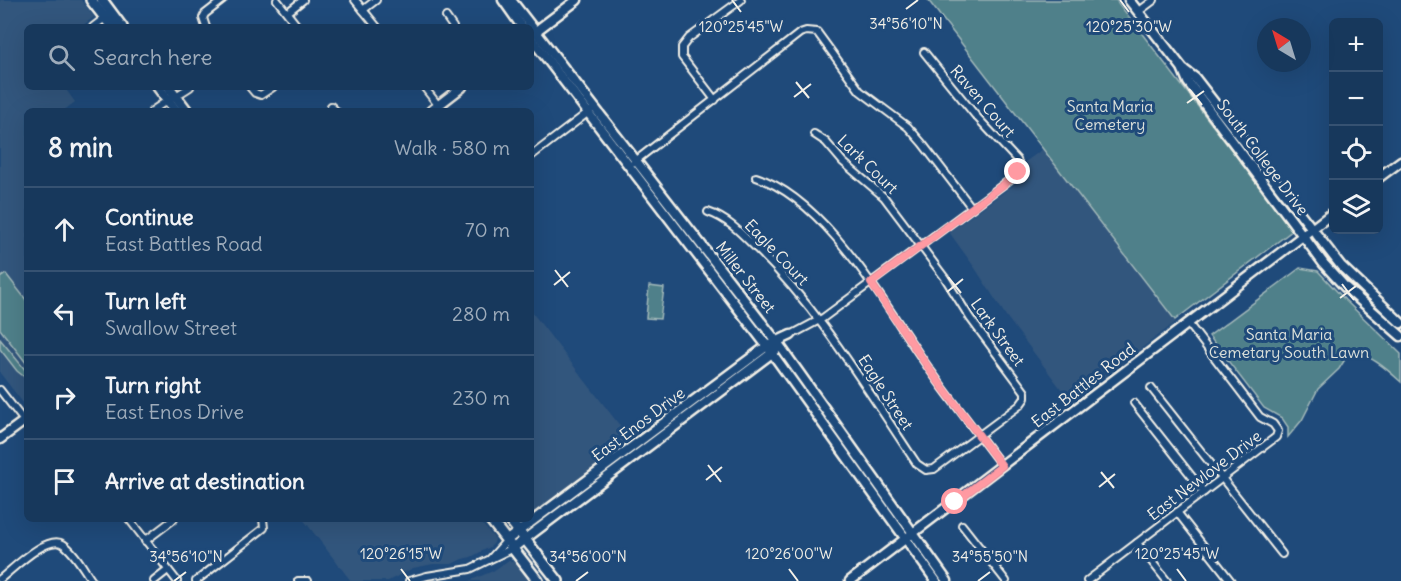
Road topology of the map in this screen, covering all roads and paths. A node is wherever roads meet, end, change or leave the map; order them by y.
1 (223, 0) edge
2 (278, 0) edge
3 (303, 0) edge
4 (355, 0) edge
5 (376, 0) edge
6 (503, 0) edge
7 (511, 0) edge
8 (577, 0) edge
9 (741, 0) edge
10 (1129, 0) edge
11 (1154, 0) edge
12 (100, 2) edge
13 (363, 10) junction
14 (288, 12) junction
15 (1138, 12) junction
16 (108, 15) junction
17 (446, 17) dead end
18 (97, 24) edge
19 (111, 24) edge
20 (118, 24) edge
21 (205, 24) edge
22 (296, 24) edge
23 (375, 24) edge
24 (451, 24) edge
25 (520, 24) edge
26 (525, 24) edge
27 (534, 33) edge
28 (534, 38) edge
29 (924, 52) dead end
30 (1182, 69) junction
31 (162, 90) edge
32 (170, 90) edge
33 (185, 90) edge
34 (252, 90) edge
35 (269, 90) edge
36 (426, 90) edge
37 (458, 90) edge
38 (172, 98) junction
39 (715, 100) junction
40 (438, 105) junction
41 (157, 108) edge
42 (175, 108) edge
43 (184, 108) edge
44 (434, 108) edge
45 (592, 110) junction
46 (814, 134) dead end
47 (534, 154) edge
48 (637, 160) junction
49 (1401, 161) edge
50 (629, 166) junction
51 (1019, 168) joint
52 (1383, 174) edge
53 (756, 177) dead end
54 (972, 208) junction
55 (708, 212) dead end
56 (1329, 216) edge
57 (1312, 228) junction
58 (1303, 236) junction
59 (922, 246) junction
60 (871, 283) junction
61 (819, 320) junction
62 (1188, 323) junction
63 (1401, 323) edge
64 (790, 335) joint
65 (1401, 336) edge
66 (778, 344) junction
67 (770, 350) junction
68 (1151, 388) dead end
69 (0, 390) edge
70 (1134, 403) dead end
71 (24, 419) edge
72 (24, 421) edge
73 (979, 436) junction
74 (0, 440) edge
75 (1002, 466) junction
76 (1223, 478) junction
77 (1204, 492) junction
78 (1177, 512) junction
79 (131, 522) edge
80 (170, 522) edge
81 (263, 522) edge
82 (492, 522) edge
83 (512, 522) edge
84 (962, 525) dead end
85 (912, 533) junction
86 (522, 535) junction
87 (905, 539) junction
88 (145, 541) junction
89 (1137, 543) junction
90 (510, 544) junction
91 (1282, 554) dead end
92 (168, 570) junction
93 (0, 579) edge
94 (92, 581) edge
95 (154, 581) edge
96 (177, 581) edge
97 (196, 581) edge
98 (298, 581) edge
99 (308, 581) edge
100 (409, 581) edge
101 (538, 581) edge
102 (558, 581) edge
103 (850, 581) edge
104 (936, 581) edge
105 (947, 581) edge
106 (1006, 581) edge
107 (1087, 581) edge
108 (1167, 581) edge
109 (1231, 581) edge

1 - 21 street
2 - 14 street
3 - 14 street
4 - 13 street
5 - 13 street
6 - 25 street
7 - 26 street, Miller Street
8 - 27 street
9 - 39 street
10 - 15 street, South College Drive
11 - 15 street
12 - 16 main road
13 - 23 street
14 - 22 street
15 - 30 street, South College Drive
16 - 18 street
16 - 19 main road
16 - 20 main road
17 - 24 street
28 - 45 street, Miller Street
29 - 51 street, Raven Court
30 - 57 street, South College Drive
30 - 58 street, South College Drive
31 - 38 main road
32 - 38 main road
33 - 38 street
34 - 35 street
36 - 40 street
37 - 40 street
38 - 41 street
38 - 42 main road
38 - 43 main road
39 - 48 street
39 - 54 street
40 - 44 street
45 - 47 street
45 - 48 street, Miller Street
45 - 50 street, Miller Street
46 - 59 street, Lark Court
48 - 50 street
48 - 66 street, Miller Street
49 - 52 street
50 - 67 street, Miller Street
51 - 54 street, East Enos Drive
53 - 60 street
54 - 59 street, East Enos Drive
55 - 61 street, Eagle Court
56 - 57 street, East Battles Road
57 - 58 street, East Battles Road
57 - 63 street, South College Drive
58 - 62 street, East Battles Road
58 - 65 street, South College Drive
59 - 60 street, East Enos Drive
59 - 73 street, Lark Street
60 - 61 street, East Enos Drive
60 - 73 street
61 - 64 street, East Enos Drive
61 - 73 street, Eagle Street
62 - 75 street, East Battles Road
62 - 76 street, East Newlove Drive
64 - 66 street, East Enos Drive
66 - 67 street, East Enos Drive
66 - 85 street, Miller Street
67 - 86 street, East Enos Drive
67 - 87 street, Miller Street
68 - 76 street
69 - 71 street
70 - 77 street
72 - 74 street
73 - 75 street
75 - 85 street, East Battles Road
76 - 77 street, East Newlove Drive
76 - 91 street
77 - 78 street, East Newlove Drive
78 - 89 street, East Newlove Drive
78 - 109 street
79 - 88 street
80 - 88 street
81 - 97 street
82 - 90 main road
83 - 86 main road
84 - 106 street
85 - 87 street, East Battles Road
85 - 105 street, Miller Street
86 - 90 street, East Enos Drive
86 - 102 main road
87 - 103 street, East Battles Road
87 - 104 street, Miller Street
88 - 92 street
89 - 107 street, East Newlove Drive
89 - 108 street
90 - 100 street
90 - 101 main road
92 - 95 street
92 - 96 street
93 - 94 street
98 - 99 street

